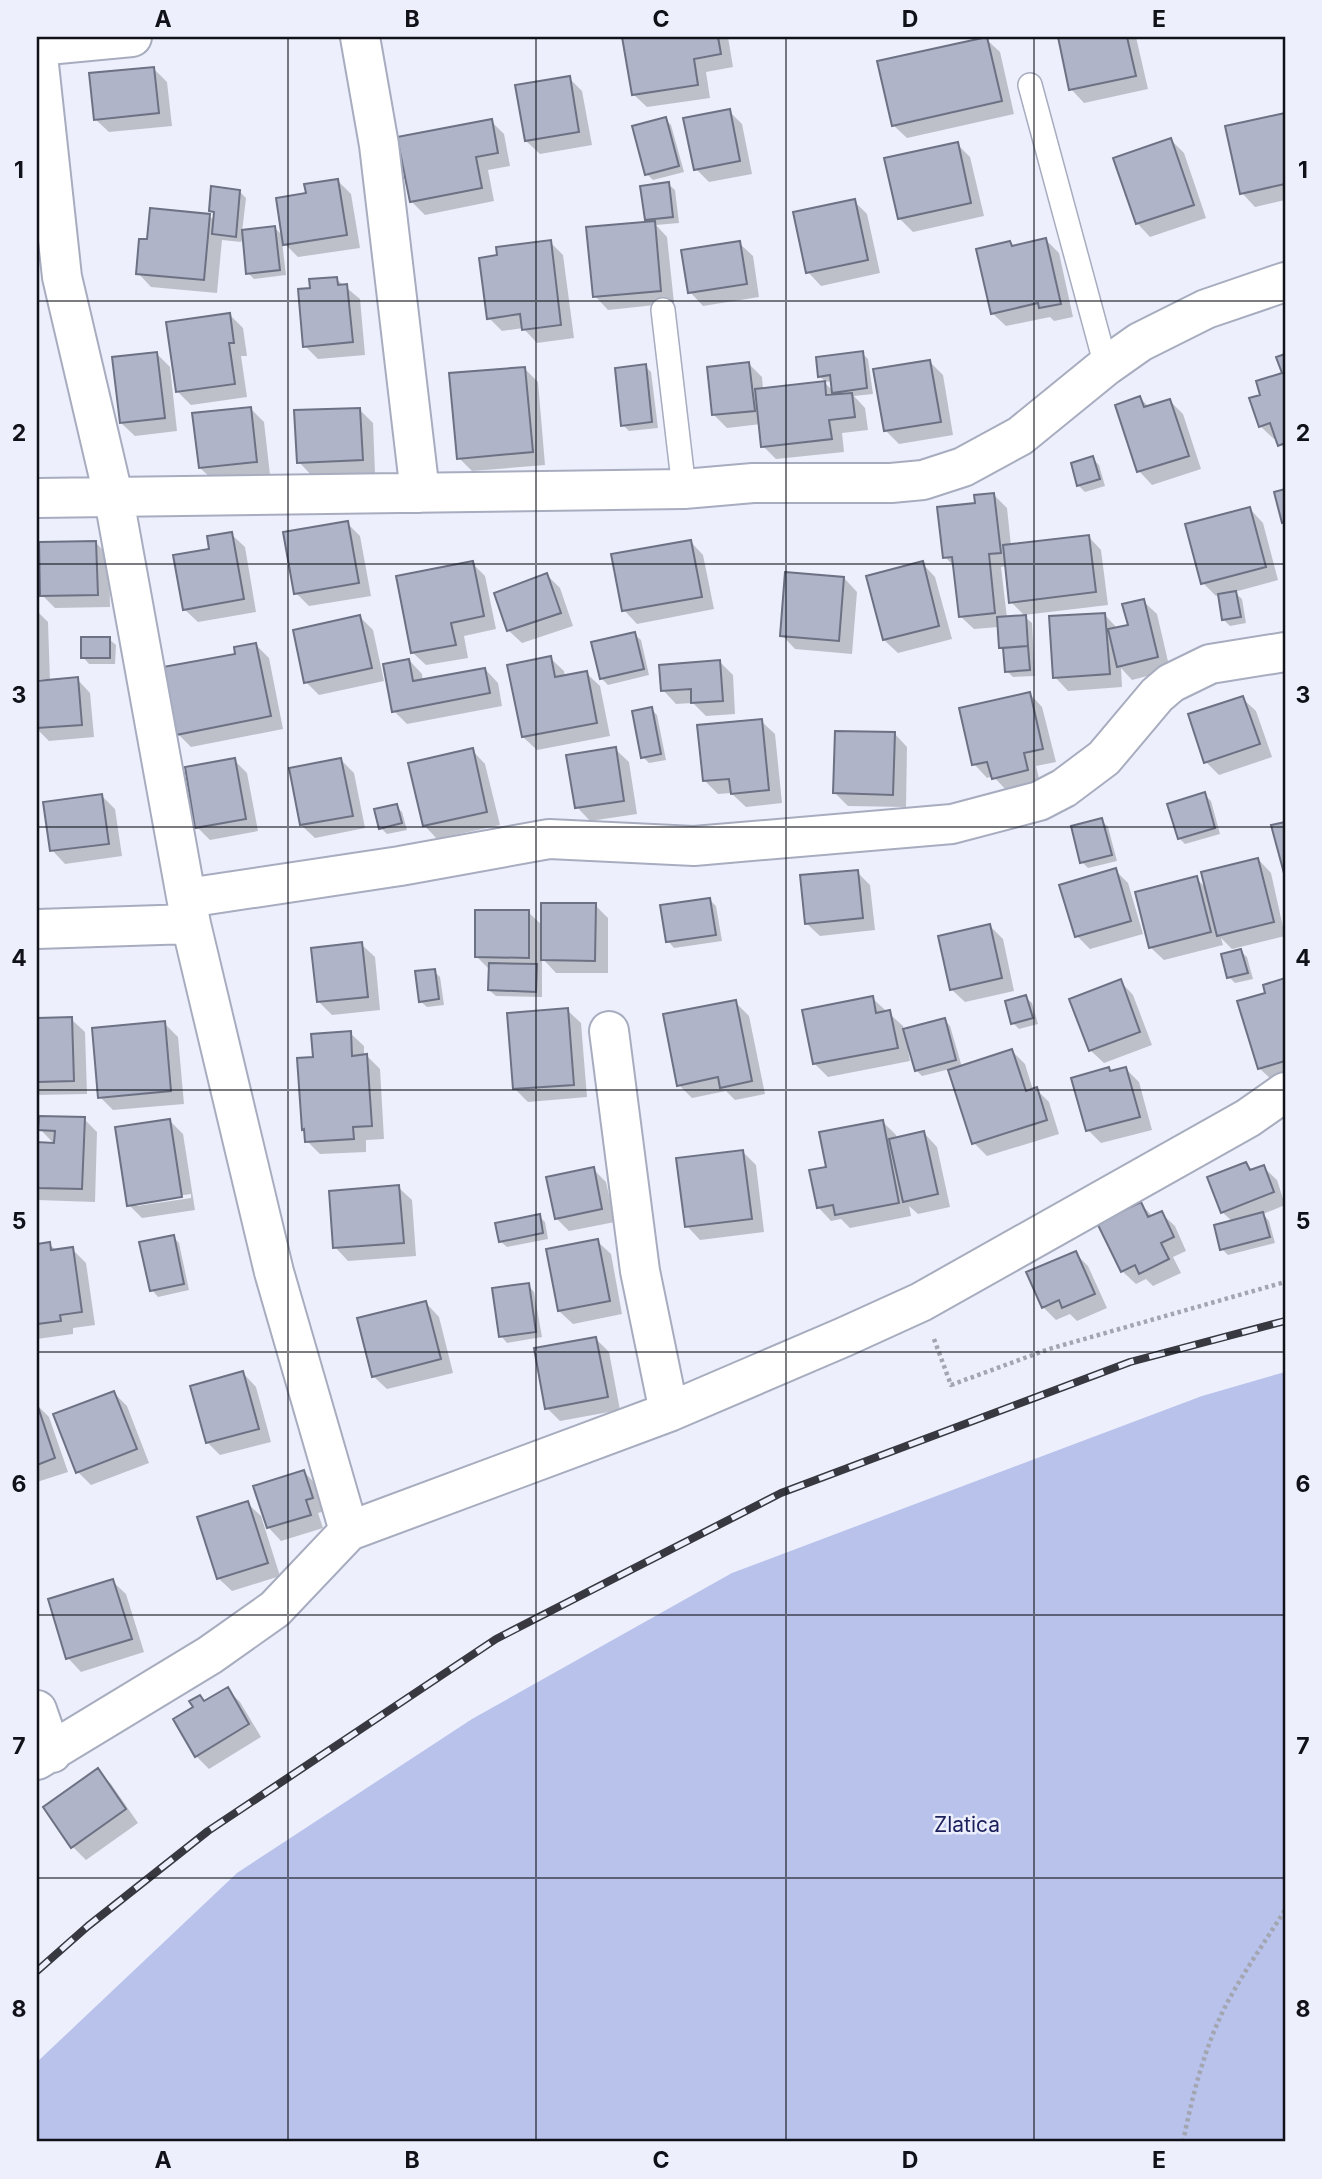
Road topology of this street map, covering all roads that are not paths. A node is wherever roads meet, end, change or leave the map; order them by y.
1 (132, 37) edge
2 (360, 37) edge
3 (1030, 85) dead end
4 (1285, 282) edge
5 (663, 310) dead end
6 (1105, 366) junction
7 (684, 489) junction
8 (420, 493) junction
9 (37, 498) edge
10 (114, 499) junction
11 (1285, 652) edge
12 (189, 911) junction
13 (37, 929) edge
14 (609, 1031) dead end
15 (1285, 1092) edge
16 (669, 1412) junction
17 (349, 1531) junction
18 (37, 1710) edge
19 (44, 1757) edge

1 - 10 street
2 - 8 street
3 - 6 lane
4 - 6 street
5 - 7 lane
6 - 7 street
7 - 8 street
8 - 10 street
9 - 10 street
10 - 12 street
11 - 12 street
12 - 13 street
12 - 17 street
14 - 16 street
15 - 16 street
16 - 17 street
17 - 19 street
18 - 19 street

